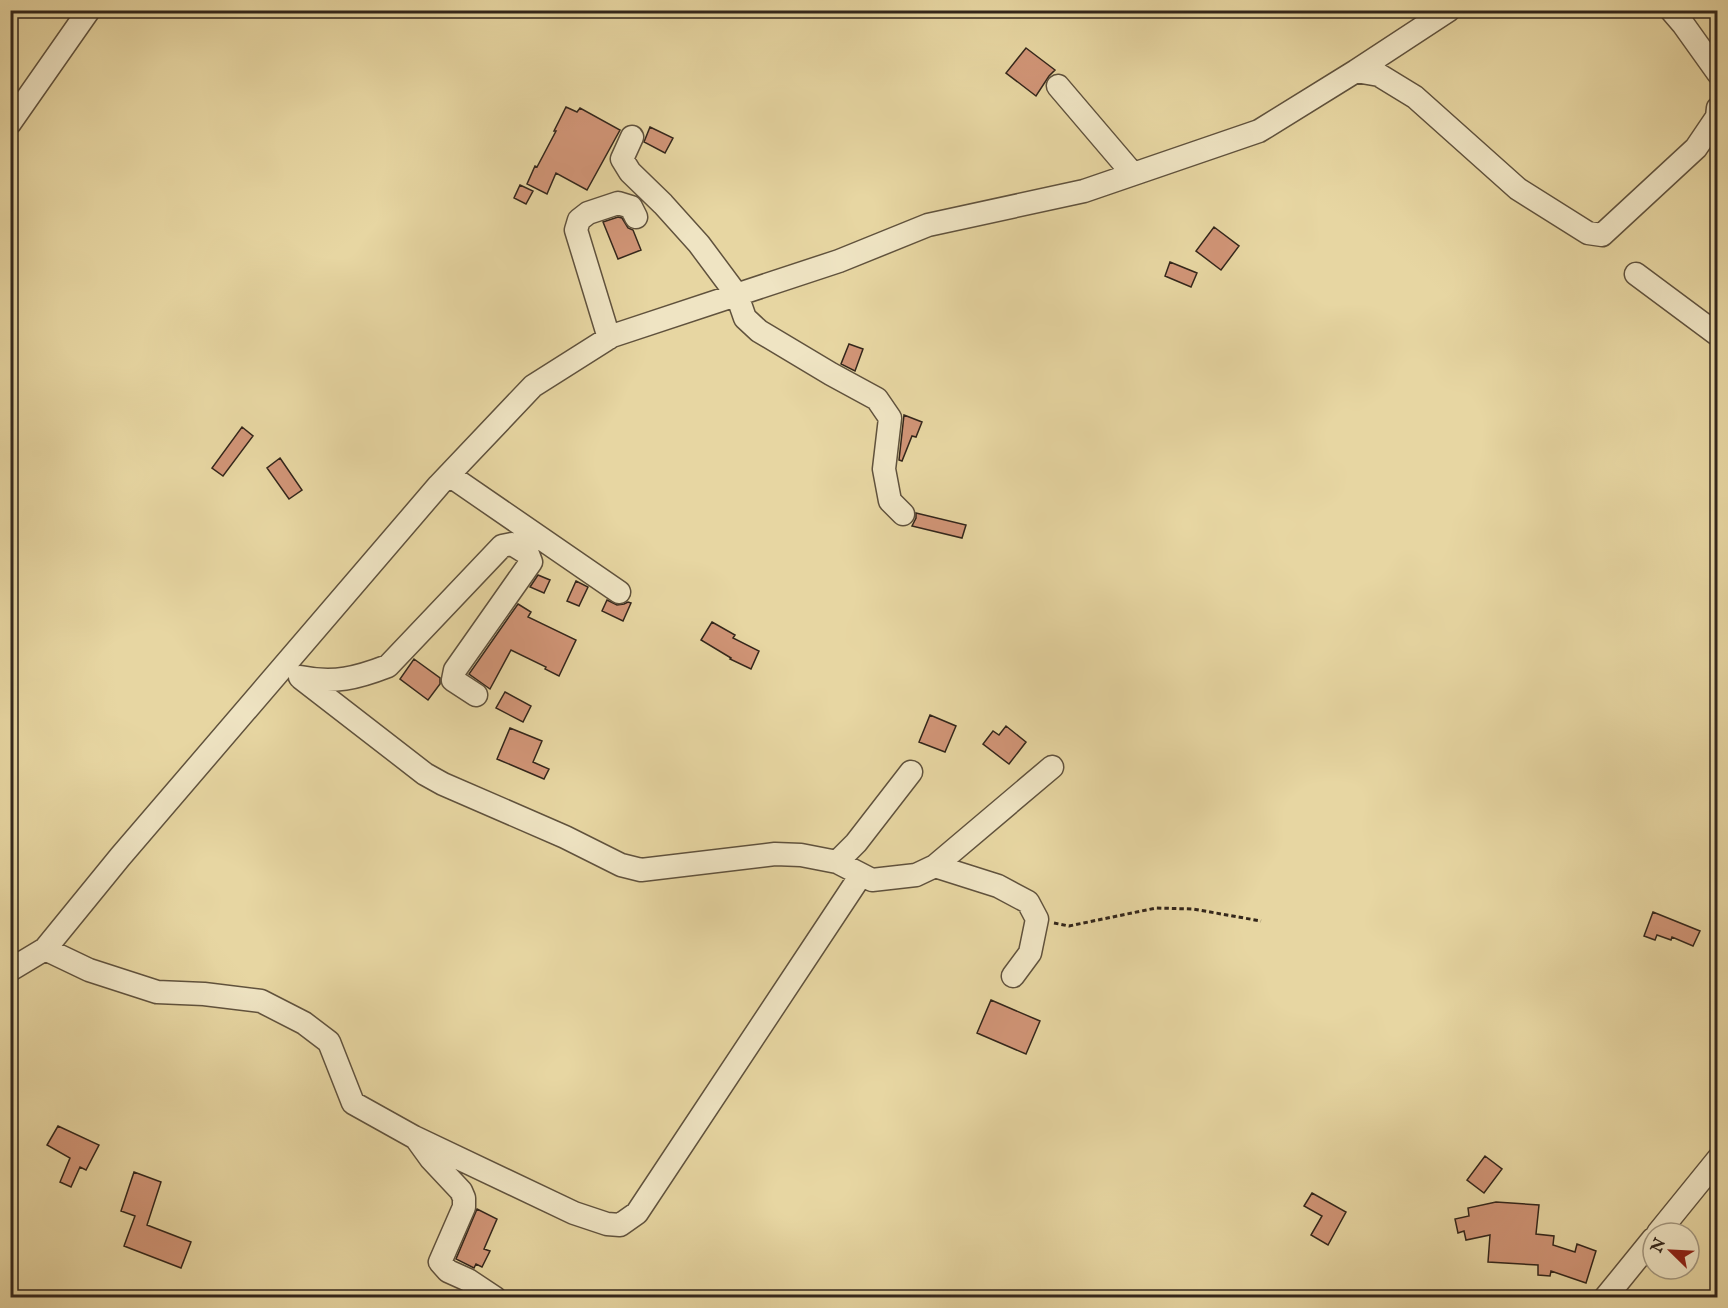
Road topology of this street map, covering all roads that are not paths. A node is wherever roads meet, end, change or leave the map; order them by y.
1 (88, 10) edge
2 (1449, 10) edge
3 (1671, 10) edge
4 (1356, 71) junction
5 (1718, 73) edge
6 (1058, 86) dead end
7 (1718, 108) edge
8 (10, 123) edge
9 (632, 137) dead end
10 (1133, 174) junction
11 (636, 217) dead end
12 (1636, 274) dead end
13 (737, 295) junction
14 (1718, 335) edge
15 (609, 338) junction
16 (449, 476) junction
17 (903, 514) dead end
18 (620, 592) dead end
19 (291, 674) junction
20 (476, 695) dead end
21 (1052, 767) dead end
22 (910, 772) dead end
23 (837, 862) junction
24 (935, 866) junction
25 (861, 875) junction
26 (45, 949) junction
27 (10, 970) edge
28 (1013, 976) dead end
29 (414, 1137) junction
30 (1718, 1160) edge
31 (1668, 1221) edge
32 (1641, 1254) edge
33 (495, 1298) edge
34 (1605, 1298) edge

1 - 8 street
2 - 4 street
3 - 5 street
4 - 7 street
4 - 10 street
6 - 10 street
9 - 13 street
10 - 13 street
11 - 15 street
12 - 14 street
13 - 15 street
13 - 17 street
15 - 16 street
16 - 18 street
16 - 19 street
19 - 20 street
19 - 23 street
19 - 26 street
21 - 24 street
22 - 23 street
23 - 25 street
24 - 25 street
24 - 28 street
25 - 29 street
26 - 27 street
26 - 29 street
29 - 33 street
30 - 31 street
32 - 34 street

